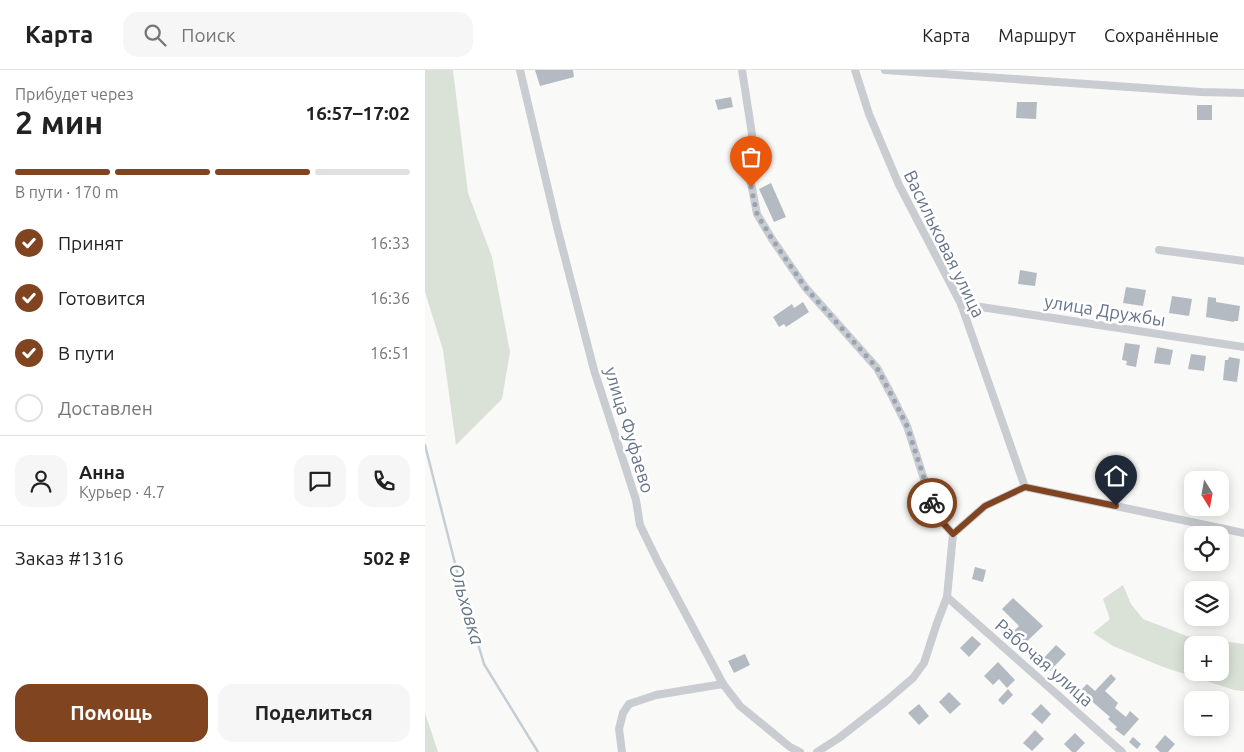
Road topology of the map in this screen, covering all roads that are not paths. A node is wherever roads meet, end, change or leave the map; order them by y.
1 (520, 70) edge
2 (741, 70) edge
3 (855, 70) edge
4 (885, 70) edge
5 (1244, 93) edge
6 (1159, 250) dead end
7 (1244, 261) edge
8 (961, 304) junction
9 (1244, 347) edge
10 (1025, 487) junction
11 (1244, 533) edge
12 (953, 534) junction
13 (947, 597) junction
14 (723, 684) junction
15 (622, 752) edge
16 (800, 752) edge
17 (817, 752) edge
18 (1122, 752) edge

1 - 14 street, улица Фуфаево
2 - 12 street
3 - 8 street, Васильковая улица
4 - 5 street
6 - 7 street
8 - 9 street, улица Дружбы
8 - 10 street, Васильковая улица
10 - 11 street
10 - 12 street
12 - 13 street
13 - 17 street
13 - 18 street, Рабочая улица
14 - 15 street
14 - 16 street, улица Фуфаево

